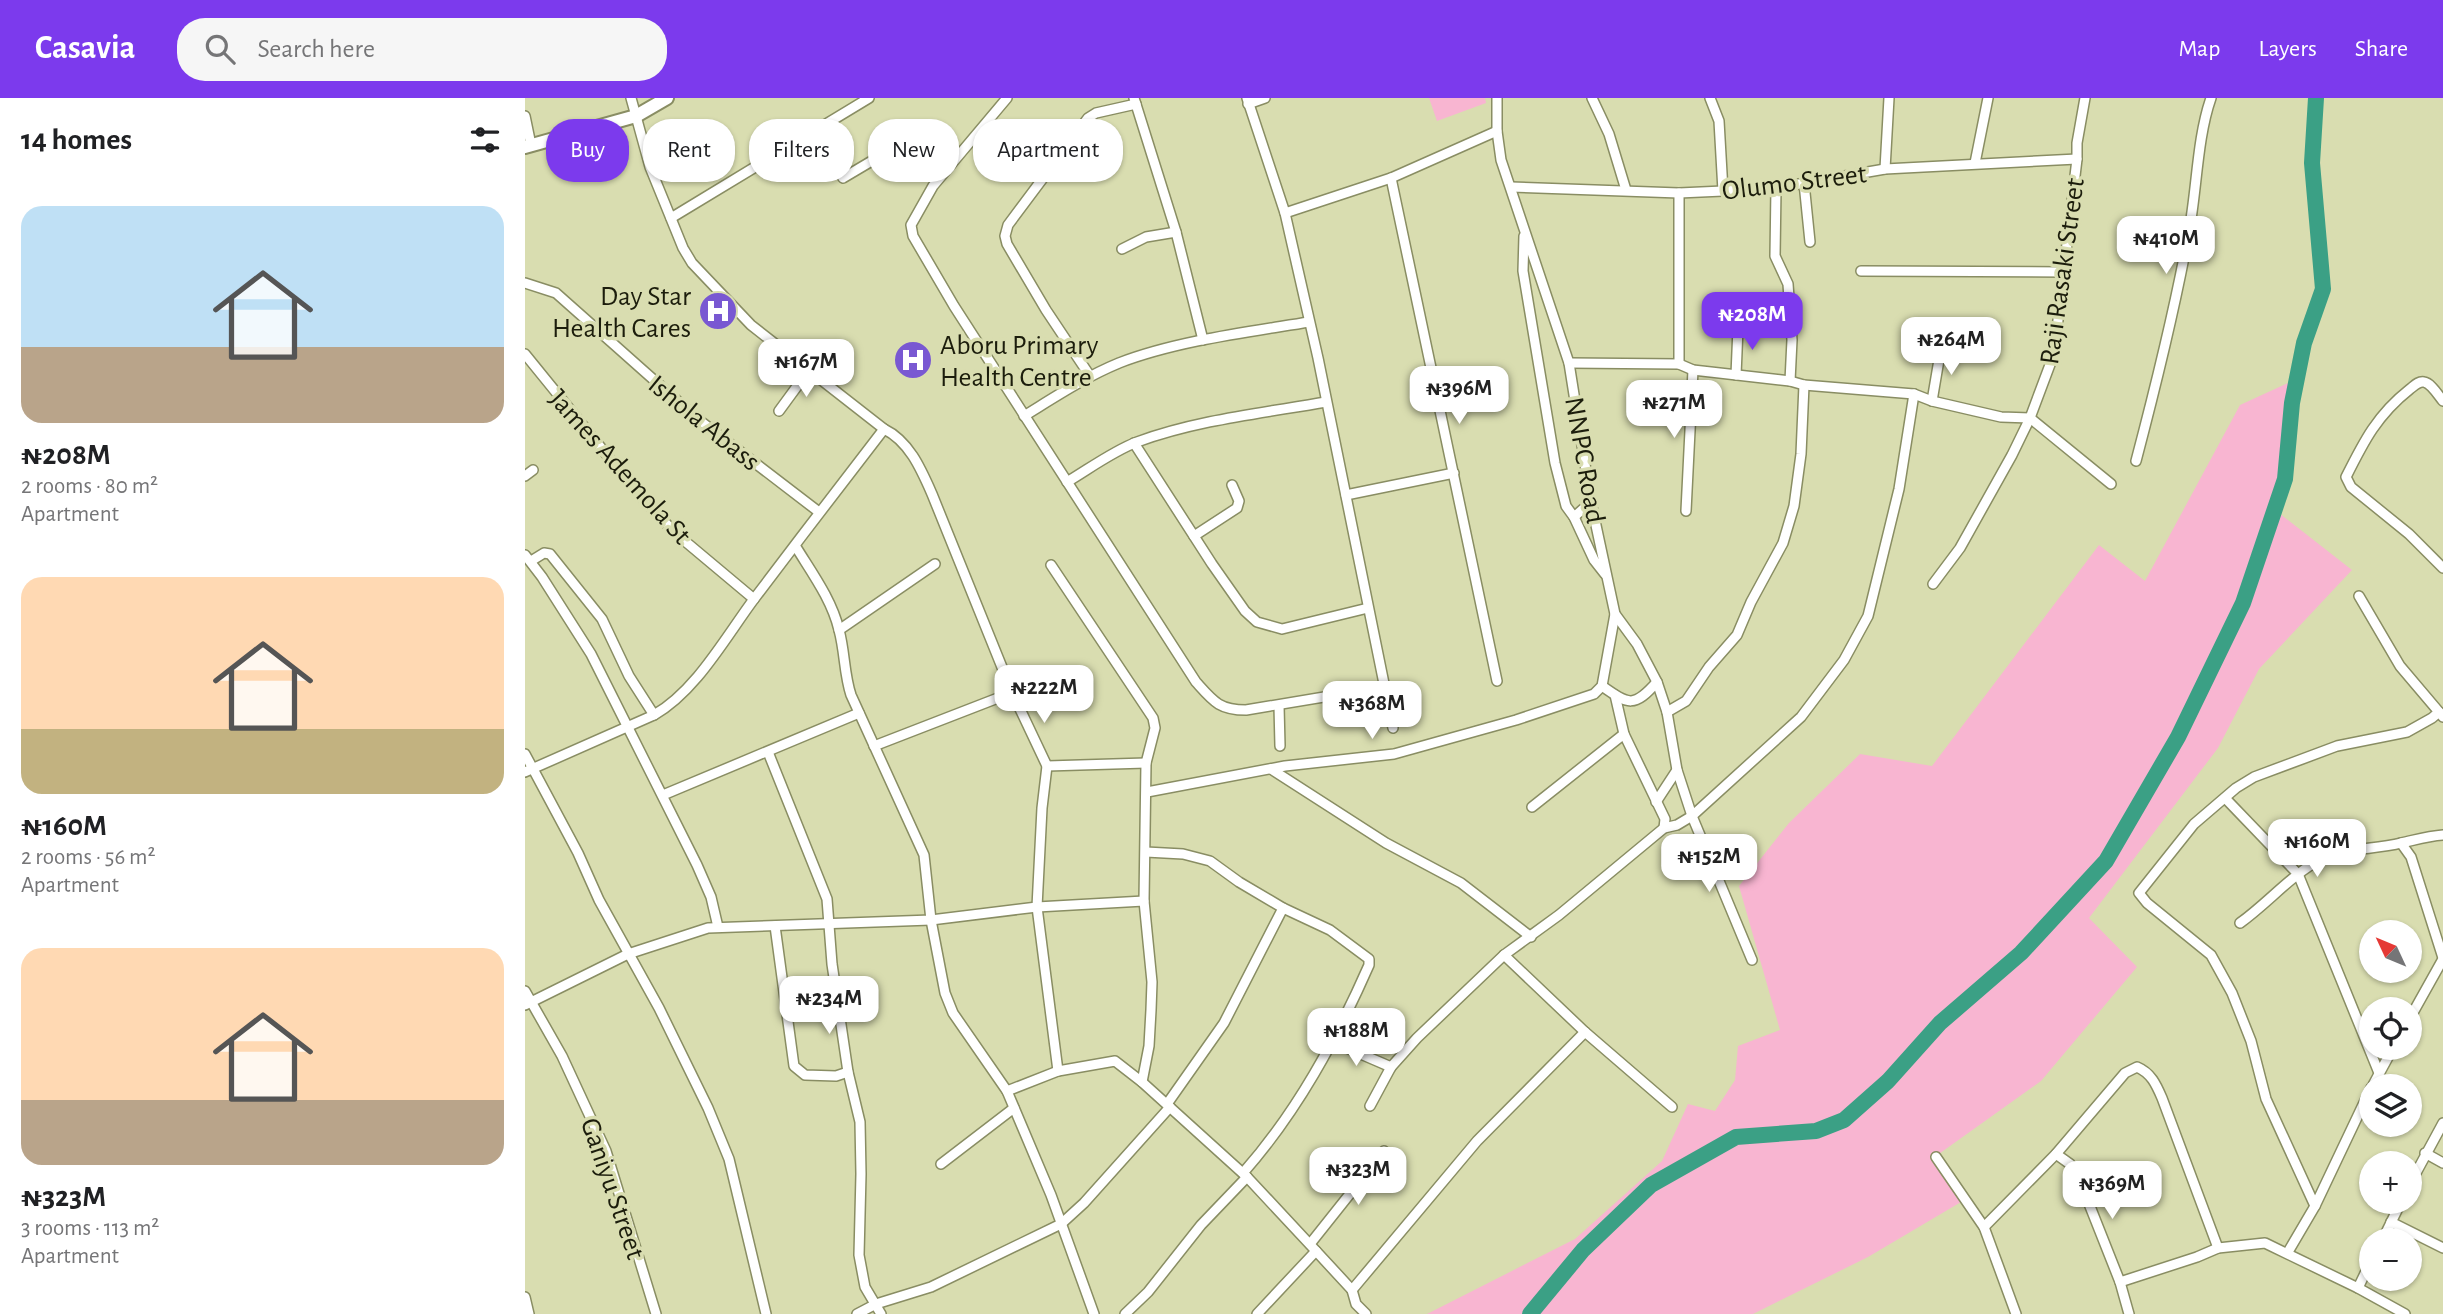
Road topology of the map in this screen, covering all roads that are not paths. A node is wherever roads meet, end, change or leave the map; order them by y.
1 (631, 98) edge
2 (667, 98) edge
3 (869, 98) edge
4 (1007, 98) edge
5 (1265, 98) edge
6 (1497, 98) edge
7 (1592, 98) edge
8 (1710, 98) edge
9 (1889, 98) edge
10 (1988, 98) edge
11 (2085, 98) edge
12 (2211, 98) edge
13 (1135, 101) edge
14 (1247, 101) edge
15 (525, 116) edge
16 (636, 116) junction
17 (835, 119) edge
18 (1497, 131) junction
19 (528, 146) edge
20 (2077, 159) junction
21 (1975, 163) junction
22 (1885, 169) junction
23 (749, 171) edge
24 (1391, 178) junction
25 (1804, 183) junction
26 (1511, 187) junction
27 (1776, 188) junction
28 (1626, 190) junction
29 (1723, 191) junction
30 (1679, 192) junction
31 (1285, 213) junction
32 (671, 218) junction
33 (1524, 230) junction
34 (1176, 232) junction
35 (1810, 242) dead end
36 (1122, 249) dead end
37 (1861, 271) dead end
38 (2065, 272) junction
39 (525, 283) edge
40 (1309, 321) junction
41 (1738, 328) dead end
42 (1203, 340) junction
43 (1941, 348) dead end
44 (525, 354) edge
45 (1569, 363) junction
46 (1679, 364) junction
47 (810, 370) junction
48 (1693, 370) junction
49 (1737, 375) junction
50 (1090, 376) junction
51 (1790, 381) junction
52 (1804, 385) junction
53 (1914, 394) junction
54 (1932, 401) junction
55 (2443, 401) edge
56 (1326, 402) junction
57 (779, 411) dead end
58 (1024, 416) junction
59 (2030, 418) junction
60 (884, 429) junction
61 (1134, 443) junction
62 (2136, 461) dead end
63 (1454, 473) junction
64 (1067, 482) junction
65 (2111, 484) dead end
66 (1232, 485) dead end
67 (1346, 495) junction
68 (1591, 502) junction
69 (1686, 511) dead end
70 (820, 512) junction
71 (1574, 517) junction
72 (1194, 536) junction
73 (796, 547) junction
74 (528, 558) edge
75 (935, 564) dead end
76 (1051, 565) dead end
77 (2443, 568) edge
78 (1606, 576) junction
79 (1933, 584) dead end
80 (2359, 596) dead end
81 (754, 599) junction
82 (1368, 607) junction
83 (1615, 614) junction
84 (839, 630) junction
85 (1497, 681) dead end
86 (1657, 682) junction
87 (1602, 686) junction
88 (1384, 687) junction
89 (1615, 695) junction
90 (998, 698) dead end
91 (1279, 706) junction
92 (1667, 712) junction
93 (859, 713) junction
94 (2441, 714) edge
95 (654, 715) junction
96 (628, 727) junction
97 (1394, 728) dead end
98 (1623, 734) junction
99 (874, 746) junction
100 (1280, 747) dead end
101 (768, 751) junction
102 (525, 754) edge
103 (1146, 763) junction
104 (1047, 766) junction
105 (1271, 769) junction
106 (1677, 769) junction
107 (529, 771) edge
108 (1147, 792) junction
109 (663, 795) junction
110 (2225, 797) junction
111 (1656, 802) junction
112 (1532, 807) dead end
113 (1692, 816) junction
114 (1664, 828) junction
115 (2443, 835) edge
116 (2400, 844) junction
117 (1146, 852) junction
118 (2298, 874) junction
119 (1144, 901) junction
120 (1037, 907) junction
121 (1283, 908) junction
122 (931, 920) junction
123 (2240, 923) dead end
124 (828, 924) junction
125 (775, 926) junction
126 (718, 927) junction
127 (1531, 937) junction
128 (628, 954) junction
129 (1504, 955) junction
130 (2443, 958) edge
131 (1752, 960) dead end
132 (525, 991) edge
133 (2422, 997) edge
134 (528, 1004) edge
135 (1585, 1032) junction
136 (1333, 1042) junction
137 (2386, 1060) edge
138 (1391, 1066) junction
139 (1058, 1071) junction
140 (848, 1072) junction
141 (2379, 1073) joint
142 (1142, 1082) junction
143 (1007, 1091) junction
144 (1168, 1105) junction
145 (1370, 1106) dead end
146 (1672, 1107) dead end
147 (1014, 1108) junction
148 (2359, 1115) edge
149 (2443, 1124) edge
150 (1384, 1151) dead end
151 (2425, 1153) junction
152 (2056, 1154) junction
153 (1936, 1157) dead end
154 (2422, 1159) edge
155 (2443, 1163) edge
156 (941, 1164) dead end
157 (1245, 1175) junction
158 (2315, 1206) junction
159 (2395, 1214) edge
160 (2391, 1222) junction
161 (1061, 1224) junction
162 (1984, 1227) junction
163 (2388, 1228) edge
164 (1313, 1248) junction
165 (2218, 1248) junction
166 (2443, 1248) edge
167 (2288, 1252) junction
168 (2120, 1282) junction
169 (2358, 1288) joint
170 (1352, 1290) junction
171 (525, 1297) edge
172 (876, 1304) junction
173 (529, 1314) edge
174 (656, 1314) edge
175 (766, 1314) edge
176 (857, 1314) edge
177 (881, 1314) edge
178 (1094, 1314) edge
179 (1125, 1314) edge
180 (1257, 1314) edge
181 (1366, 1314) edge
182 (2016, 1314) edge
183 (2129, 1314) edge
184 (2405, 1314) edge

1 - 16 street
2 - 16 street
3 - 17 street
4 - 58 street
5 - 14 street
6 - 18 street, NNPC Road
7 - 28 street
8 - 29 street
9 - 22 street
10 - 21 street
11 - 20 street, Raji Rasaki Street
12 - 62 street
13 - 34 street
13 - 50 street
14 - 31 street
15 - 19 street
16 - 19 street
16 - 32 street
18 - 24 street
18 - 26 street, NNPC Road
20 - 21 street, Olumo Street
20 - 38 street, Raji Rasaki Street
21 - 22 street, Olumo Street
22 - 25 street, Olumo Street
23 - 32 street
24 - 31 street
24 - 63 street
25 - 27 street, Olumo Street
25 - 35 street
26 - 28 street, Olumo Street
26 - 33 street, NNPC Road
27 - 29 street, Olumo Street
27 - 51 street
28 - 30 street, Olumo Street
29 - 30 street, Olumo Street
30 - 46 street
31 - 40 street
32 - 47 street
33 - 45 street, NNPC Road
33 - 71 street
34 - 36 street
34 - 42 street
37 - 38 street
38 - 59 street, Raji Rasaki Street
39 - 70 street, Ishola Abass
40 - 42 street
40 - 56 street
41 - 49 street
42 - 50 street
43 - 54 street
44 - 81 street, James Ademola St
45 - 46 street
45 - 68 street, NNPC Road
46 - 48 street
47 - 57 street
47 - 60 street
48 - 49 street
48 - 69 street
49 - 51 street
50 - 58 street
51 - 52 street
52 - 53 street
52 - 92 street
53 - 54 street
53 - 113 street
54 - 59 street
55 - 77 street
56 - 61 street
56 - 67 street
58 - 64 street
59 - 65 street
59 - 79 street, Raji Rasaki Street
60 - 70 street
60 - 104 street
61 - 64 street
61 - 72 street
63 - 67 street
63 - 85 street
64 - 91 street
66 - 72 street
67 - 82 street
68 - 71 street
68 - 78 street, NNPC Road
70 - 73 street
71 - 78 street
72 - 82 street
73 - 81 street
73 - 84 street
74 - 95 street
74 - 96 street
75 - 84 street
76 - 103 street
78 - 83 street, NNPC Road
80 - 94 street
81 - 95 street
82 - 88 street
83 - 86 street, NNPC Road
83 - 87 street
84 - 93 street
86 - 89 street
86 - 92 street, NNPC Road
87 - 89 street
87 - 105 street
88 - 91 street
88 - 97 street
89 - 98 street
90 - 99 street
91 - 100 street
92 - 106 street, NNPC Road
93 - 99 street
93 - 101 street
94 - 110 street
95 - 96 street
96 - 107 street
96 - 109 street
98 - 111 street
98 - 112 street
99 - 122 street
101 - 109 street
101 - 124 street
102 - 107 street
103 - 104 street
103 - 108 street
104 - 120 street
105 - 108 street
105 - 127 street
106 - 111 street
106 - 113 street, NNPC Road
107 - 128 street
108 - 117 street
109 - 126 street
110 - 118 street
110 - 158 street
111 - 114 street
113 - 114 street
113 - 131 street, NNPC Road
114 - 127 street
115 - 116 street
116 - 118 street
116 - 130 street
117 - 119 street
117 - 121 street
118 - 123 street
118 - 141 street
119 - 120 street
119 - 142 street
120 - 122 street
120 - 139 street
121 - 136 street
121 - 144 street
122 - 124 street
122 - 143 street
124 - 125 street
124 - 140 street
125 - 126 street
125 - 140 street
126 - 128 street
127 - 129 street
128 - 134 street
128 - 175 street
129 - 135 street
129 - 138 street
130 - 133 street
132 - 134 street, Ganiyu Street
134 - 174 street, Ganiyu Street
135 - 146 street
135 - 170 street
136 - 138 street
136 - 157 street
137 - 141 street
138 - 145 street
139 - 142 street
139 - 143 street
140 - 172 street
142 - 144 street
143 - 147 street
144 - 157 street
144 - 161 street
147 - 156 street
147 - 161 street
148 - 158 street
149 - 151 street
150 - 164 street
151 - 154 street
151 - 155 street
152 - 162 street
152 - 165 street
152 - 168 street
153 - 162 street
157 - 164 street
157 - 179 street
158 - 167 street
159 - 160 street
160 - 163 street
160 - 166 street
161 - 172 street
161 - 178 street
162 - 182 street
164 - 170 street
164 - 180 street
165 - 167 street
165 - 168 street
167 - 169 street
168 - 183 street
169 - 184 street
170 - 181 street
171 - 173 street
172 - 176 street
172 - 177 street

